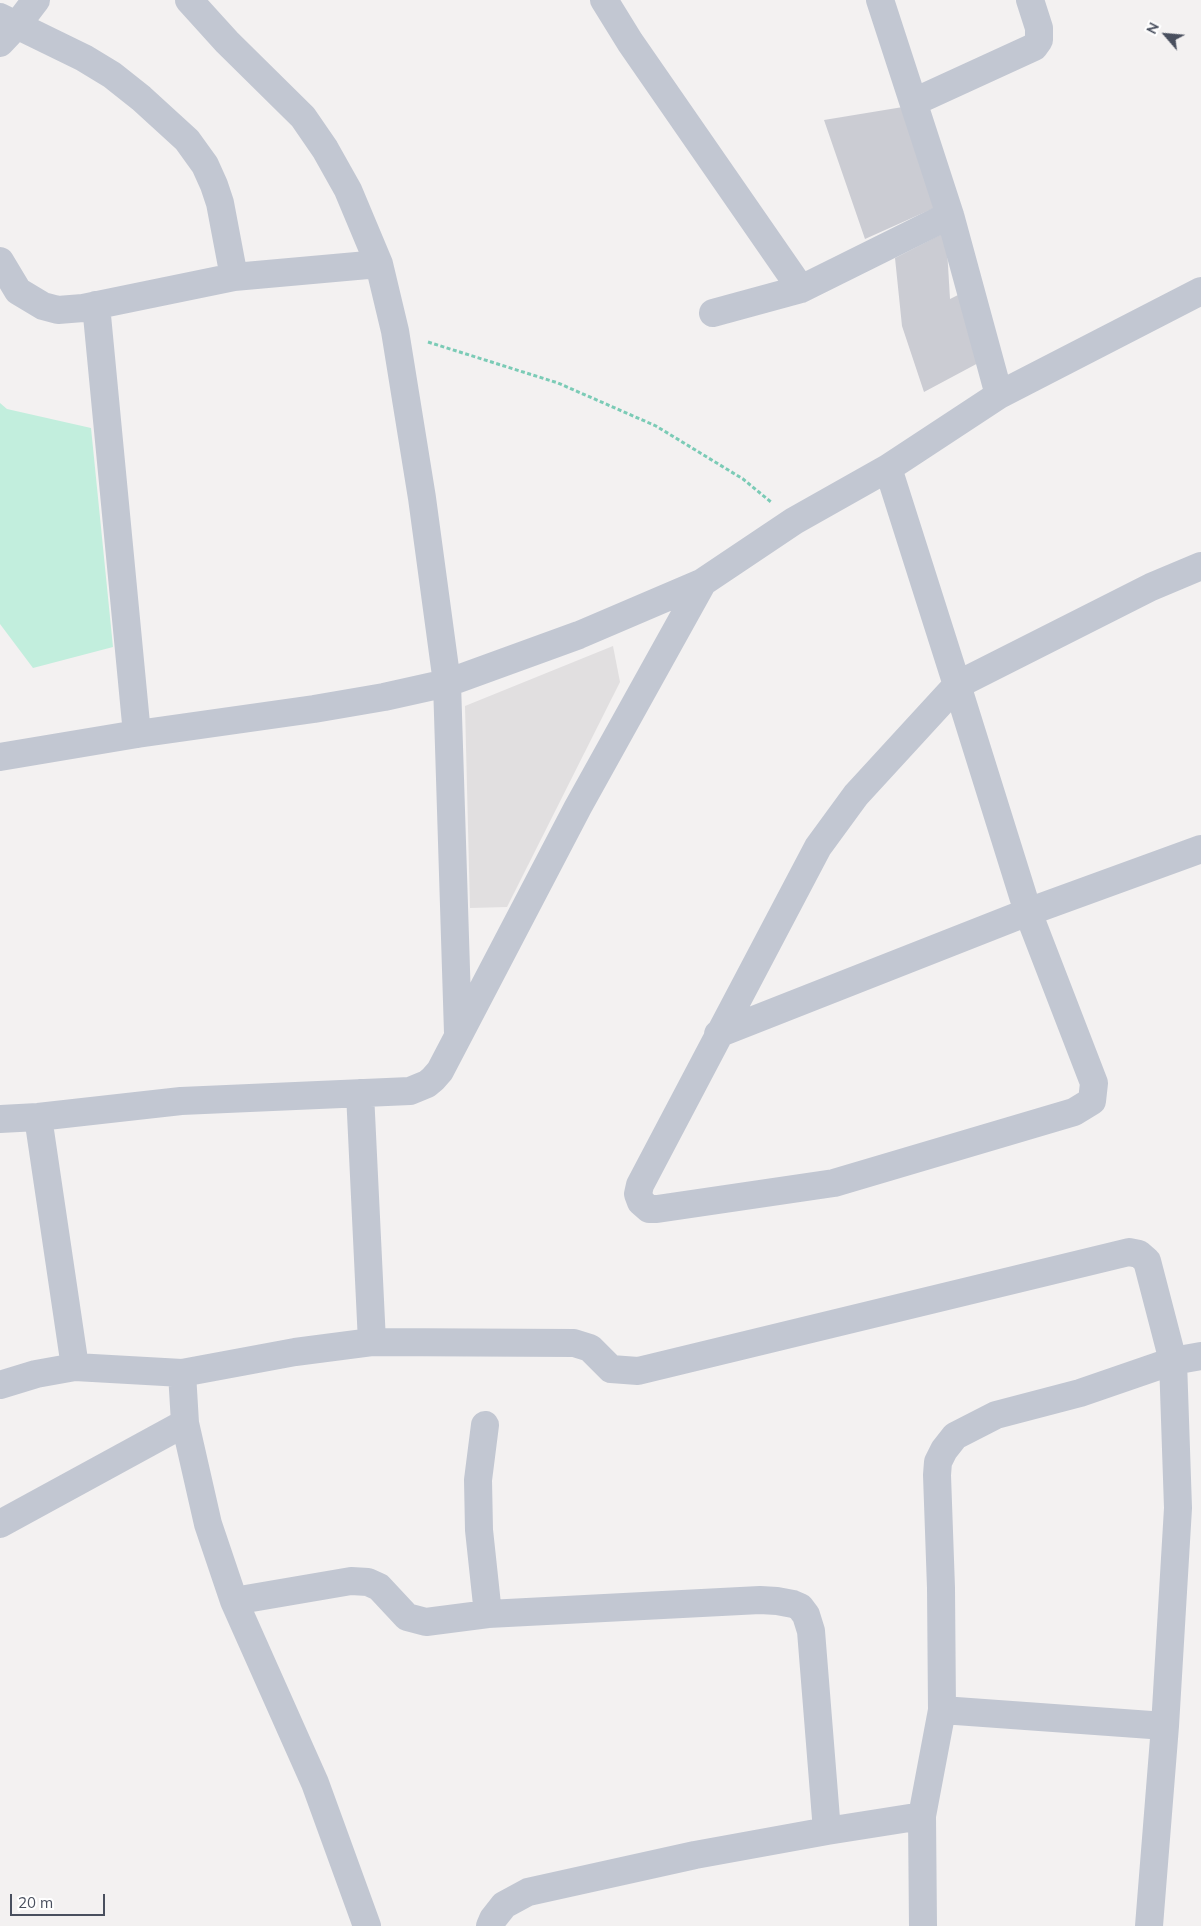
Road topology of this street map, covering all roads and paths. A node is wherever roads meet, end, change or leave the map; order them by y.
1 (36, 0) edge
2 (189, 0) edge
3 (604, 0) edge
4 (880, 0) edge
5 (1030, 0) edge
6 (6, 28) edge
7 (914, 102) junction
8 (950, 214) junction
9 (0, 261) edge
10 (379, 264) junction
11 (234, 277) junction
12 (801, 288) junction
13 (1201, 291) edge
14 (96, 305) junction
15 (713, 313) dead end
16 (395, 331) junction
17 (999, 395) junction
18 (888, 468) junction
19 (794, 521) junction
20 (1201, 566) edge
21 (703, 582) junction
22 (448, 683) junction
23 (957, 685) junction
24 (137, 734) junction
25 (0, 757) edge
26 (1201, 849) edge
27 (1028, 912) junction
28 (458, 1033) junction
29 (718, 1034) junction
30 (360, 1093) junction
31 (38, 1117) junction
32 (0, 1119) edge
33 (372, 1342) junction
34 (1201, 1356) edge
35 (1173, 1361) junction
36 (75, 1367) junction
37 (182, 1373) junction
38 (0, 1385) edge
39 (185, 1423) junction
40 (485, 1425) dead end
41 (0, 1524) edge
42 (234, 1601) junction
43 (488, 1614) junction
44 (942, 1710) junction
45 (1165, 1726) junction
46 (922, 1816) junction
47 (827, 1830) junction
48 (367, 1926) edge
49 (490, 1926) edge
50 (923, 1926) edge
51 (1149, 1926) edge

1 - 6 street
2 - 10 street
3 - 12 street
4 - 7 street
5 - 7 street
6 - 11 street
7 - 8 street
8 - 12 street
8 - 17 street
9 - 14 street
10 - 11 street
10 - 16 street
11 - 14 street
12 - 15 street
13 - 17 street
14 - 24 street
16 - 19 path
16 - 22 street
17 - 18 street
18 - 19 street
18 - 23 street
19 - 21 street
20 - 23 street
21 - 22 street
21 - 28 street
22 - 24 street
22 - 28 street
23 - 27 street
23 - 29 street
24 - 25 street
26 - 27 street
27 - 29 street
27 - 29 street
28 - 30 street
30 - 31 street
30 - 33 street
31 - 32 street
31 - 36 street
33 - 35 street
33 - 37 street
34 - 35 street
35 - 44 street
35 - 45 street
36 - 37 street
36 - 38 street
37 - 39 street
39 - 41 street
39 - 42 street
40 - 43 street
42 - 43 street
42 - 48 street
43 - 47 street
44 - 45 street
44 - 46 street
45 - 51 street
46 - 47 street
46 - 50 street
47 - 49 street

